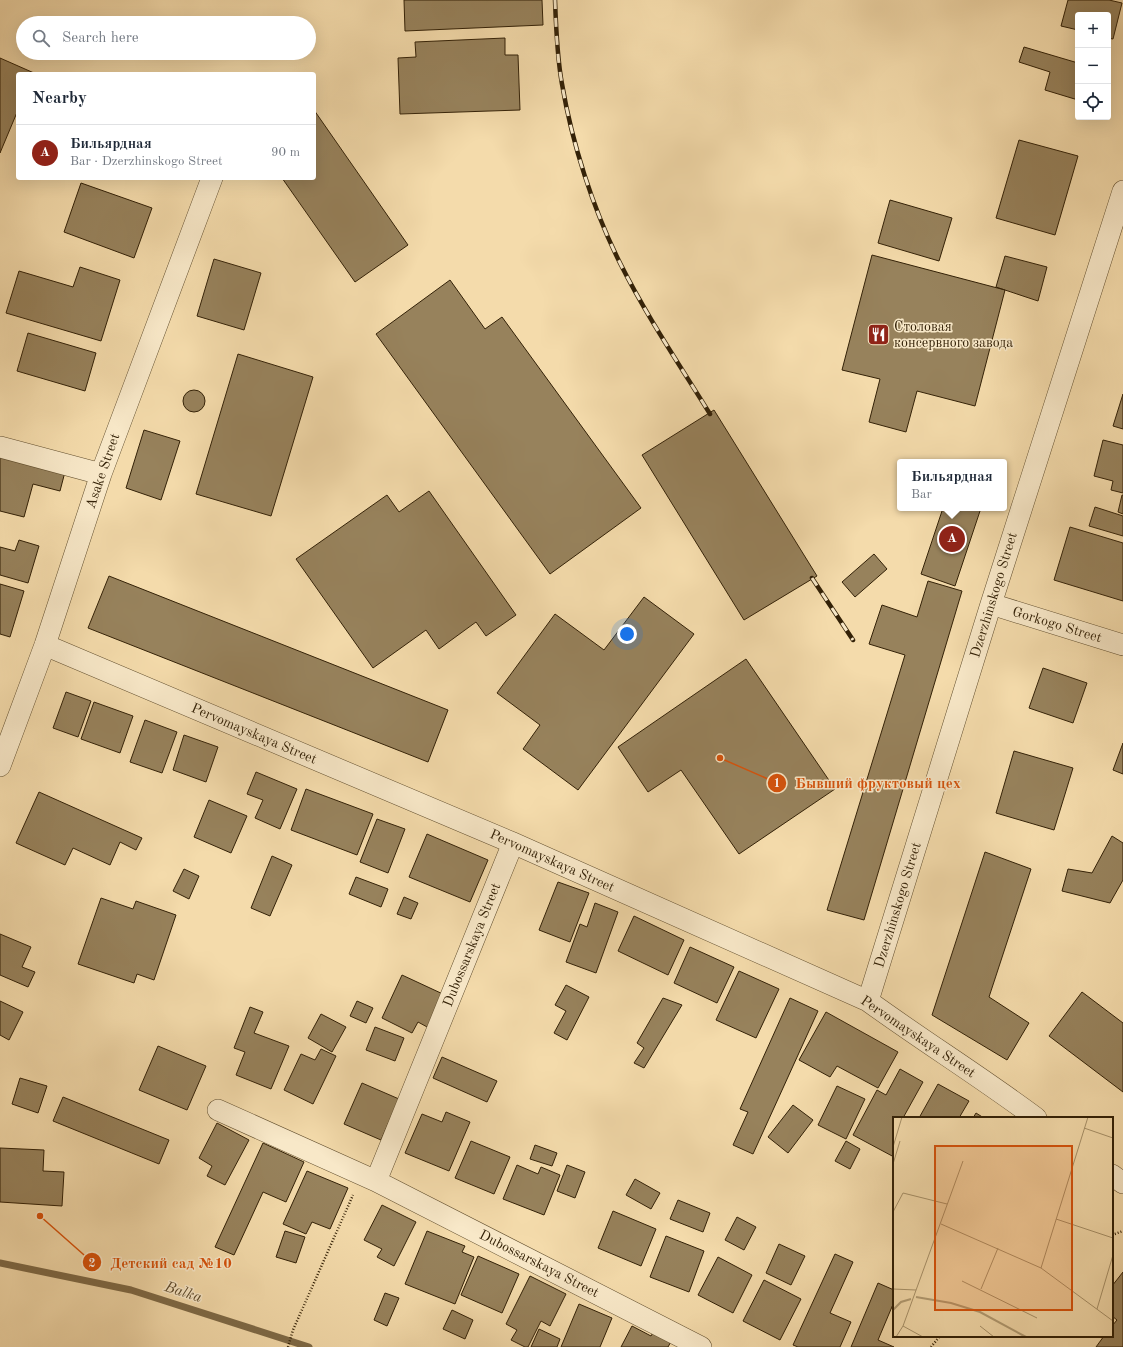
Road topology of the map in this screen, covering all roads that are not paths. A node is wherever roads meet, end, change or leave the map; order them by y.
1 (211, 180) edge
2 (1123, 191) edge
3 (0, 447) edge
4 (100, 474) junction
5 (991, 604) junction
6 (45, 645) junction
7 (1123, 645) edge
8 (0, 766) edge
9 (513, 843) junction
10 (868, 1001) junction
11 (218, 1110) dead end
12 (1035, 1117) edge
13 (1113, 1176) edge
14 (369, 1178) junction
15 (1123, 1183) edge
16 (701, 1347) edge

1 - 4 street, Asake Street
2 - 5 street, Dzerzhinskogo Street
3 - 4 street
4 - 6 street, Asake Street
5 - 7 street, Gorkogo Street
5 - 10 street, Dzerzhinskogo Street
6 - 8 street, Asake Street
6 - 9 street, Pervomayskaya Street
9 - 10 street, Pervomayskaya Street
9 - 14 street, Dubossarskaya Street
10 - 12 street, Pervomayskaya Street
11 - 14 street, Dubossarskaya Street
13 - 15 street
14 - 16 street, Dubossarskaya Street

